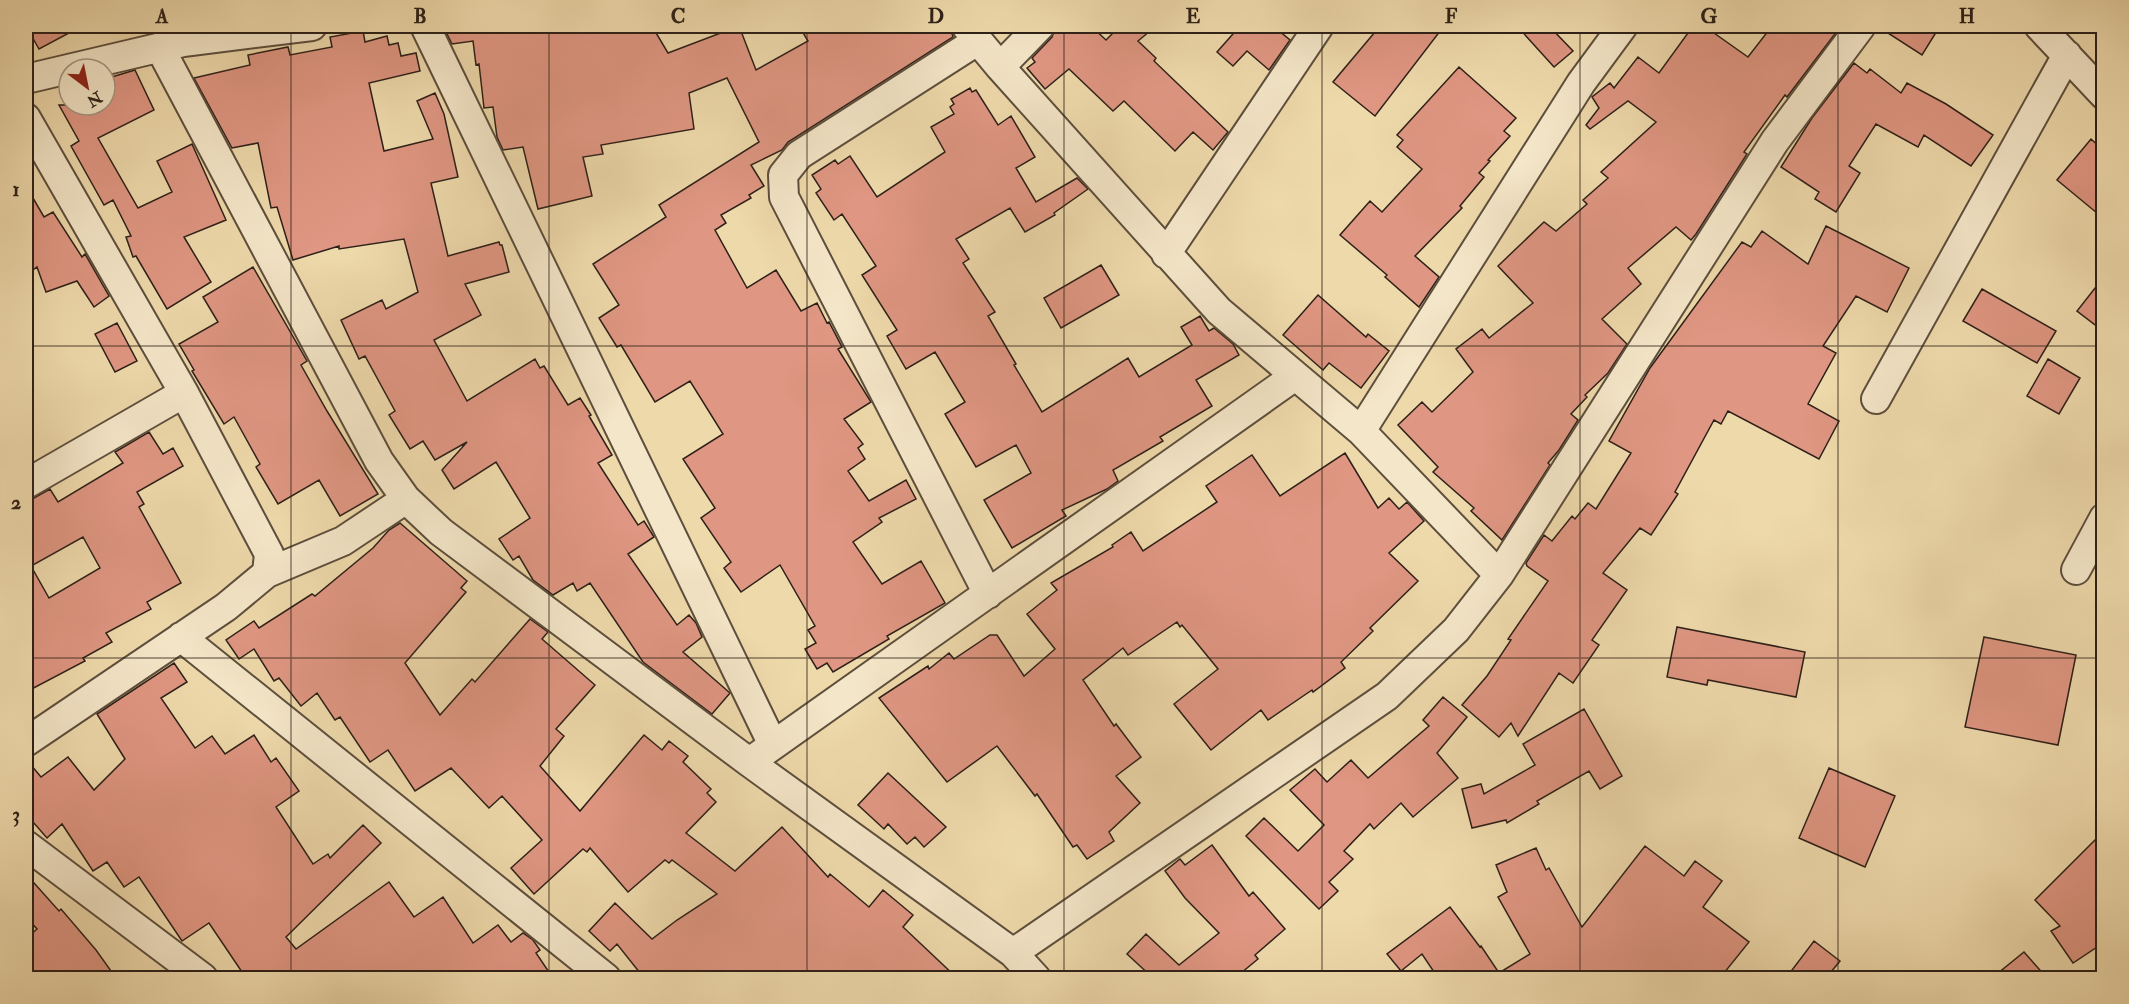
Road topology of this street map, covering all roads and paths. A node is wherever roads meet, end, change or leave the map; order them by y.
1 (312, 26) edge
2 (425, 26) edge
3 (1040, 26) edge
4 (1319, 26) edge
5 (1623, 26) edge
6 (1861, 26) edge
7 (2039, 26) edge
8 (971, 33) edge
9 (174, 38) edge
10 (2067, 55) junction
11 (1000, 68) junction
12 (26, 79) edge
13 (2103, 95) edge
14 (26, 118) edge
15 (1166, 254) junction
16 (1295, 376) junction
17 (184, 393) junction
18 (1876, 399) dead end
19 (1360, 431) junction
20 (26, 484) edge
21 (406, 499) junction
22 (2103, 518) edge
23 (2076, 570) dead end
24 (267, 573) junction
25 (1500, 575) junction
26 (988, 594) junction
27 (181, 637) junction
28 (26, 742) edge
29 (773, 745) junction
30 (749, 762) junction
31 (26, 845) edge
32 (1013, 953) junction
33 (203, 978) edge
34 (606, 978) edge
35 (1036, 978) edge

1 - 9 street
2 - 29 street
3 - 11 street
4 - 15 street
5 - 19 street
6 - 25 street
7 - 10 street
8 - 11 street
8 - 26 street
9 - 12 street
9 - 21 street
10 - 13 street
10 - 18 street
11 - 15 street
14 - 17 street
15 - 16 street
16 - 19 street
16 - 26 street
17 - 20 street
17 - 24 street
19 - 25 street
21 - 24 street
21 - 30 street
22 - 23 street
24 - 27 street
25 - 32 street
26 - 29 street
27 - 28 street
27 - 34 street
29 - 30 street
30 - 32 street
31 - 33 street
32 - 35 street

